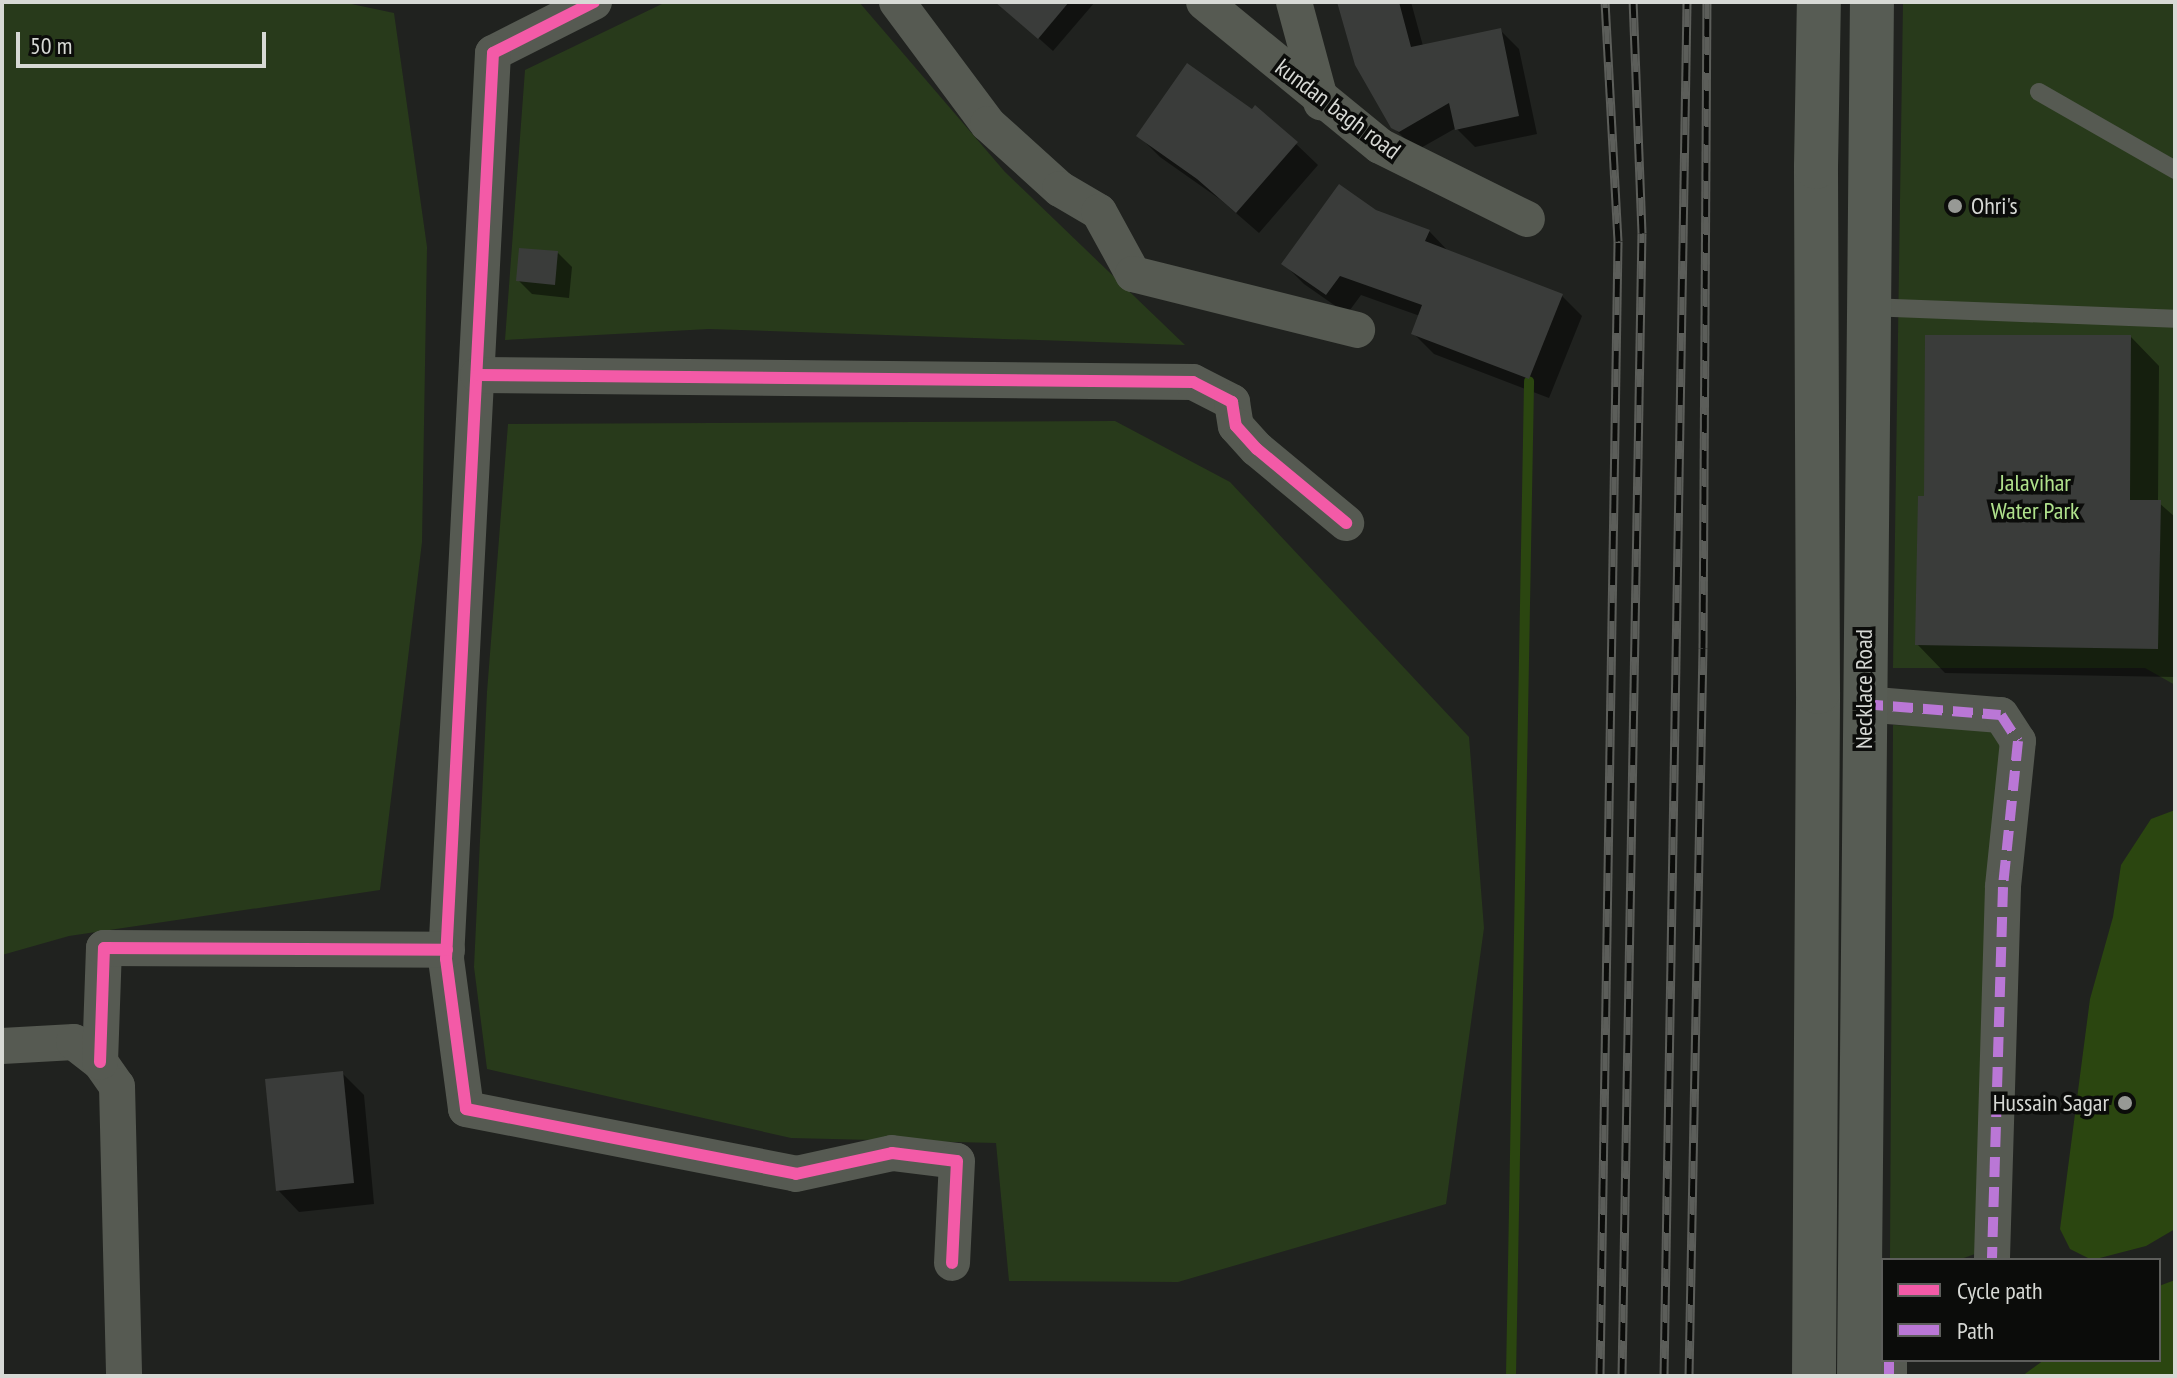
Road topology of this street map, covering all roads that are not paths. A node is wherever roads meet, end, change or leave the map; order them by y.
1 (594, 2) edge
2 (897, 2) edge
3 (1204, 2) edge
4 (1294, 2) edge
5 (1819, 2) edge
6 (1872, 2) edge
7 (1817, 86) junction
8 (1871, 87) junction
9 (2039, 92) dead end
10 (1321, 102) junction
11 (2175, 170) edge
12 (1527, 219) dead end
13 (1868, 307) junction
14 (2175, 319) edge
15 (1357, 330) dead end
16 (478, 375) junction
17 (1346, 523) dead end
18 (1863, 704) junction
19 (447, 950) junction
20 (2, 1046) edge
21 (100, 1062) junction
22 (1992, 1258) edge
23 (952, 1263) dead end
24 (1814, 1368) edge
25 (1874, 1368) edge
26 (124, 1376) edge

1 - 16 street
2 - 15 street
3 - 10 street, kundan bagh road
4 - 10 street
5 - 7 main road, Necklace Road
6 - 8 main road, Necklace Road
7 - 8 main road
7 - 24 main road, Necklace Road
8 - 13 main road, Necklace Road
9 - 11 lane
10 - 12 street, kundan bagh road
13 - 14 lane
13 - 18 main road, Necklace Road
16 - 17 street
16 - 19 street
18 - 22 street
18 - 25 main road, Necklace Road
19 - 21 street
19 - 23 street
20 - 21 street
21 - 26 street

